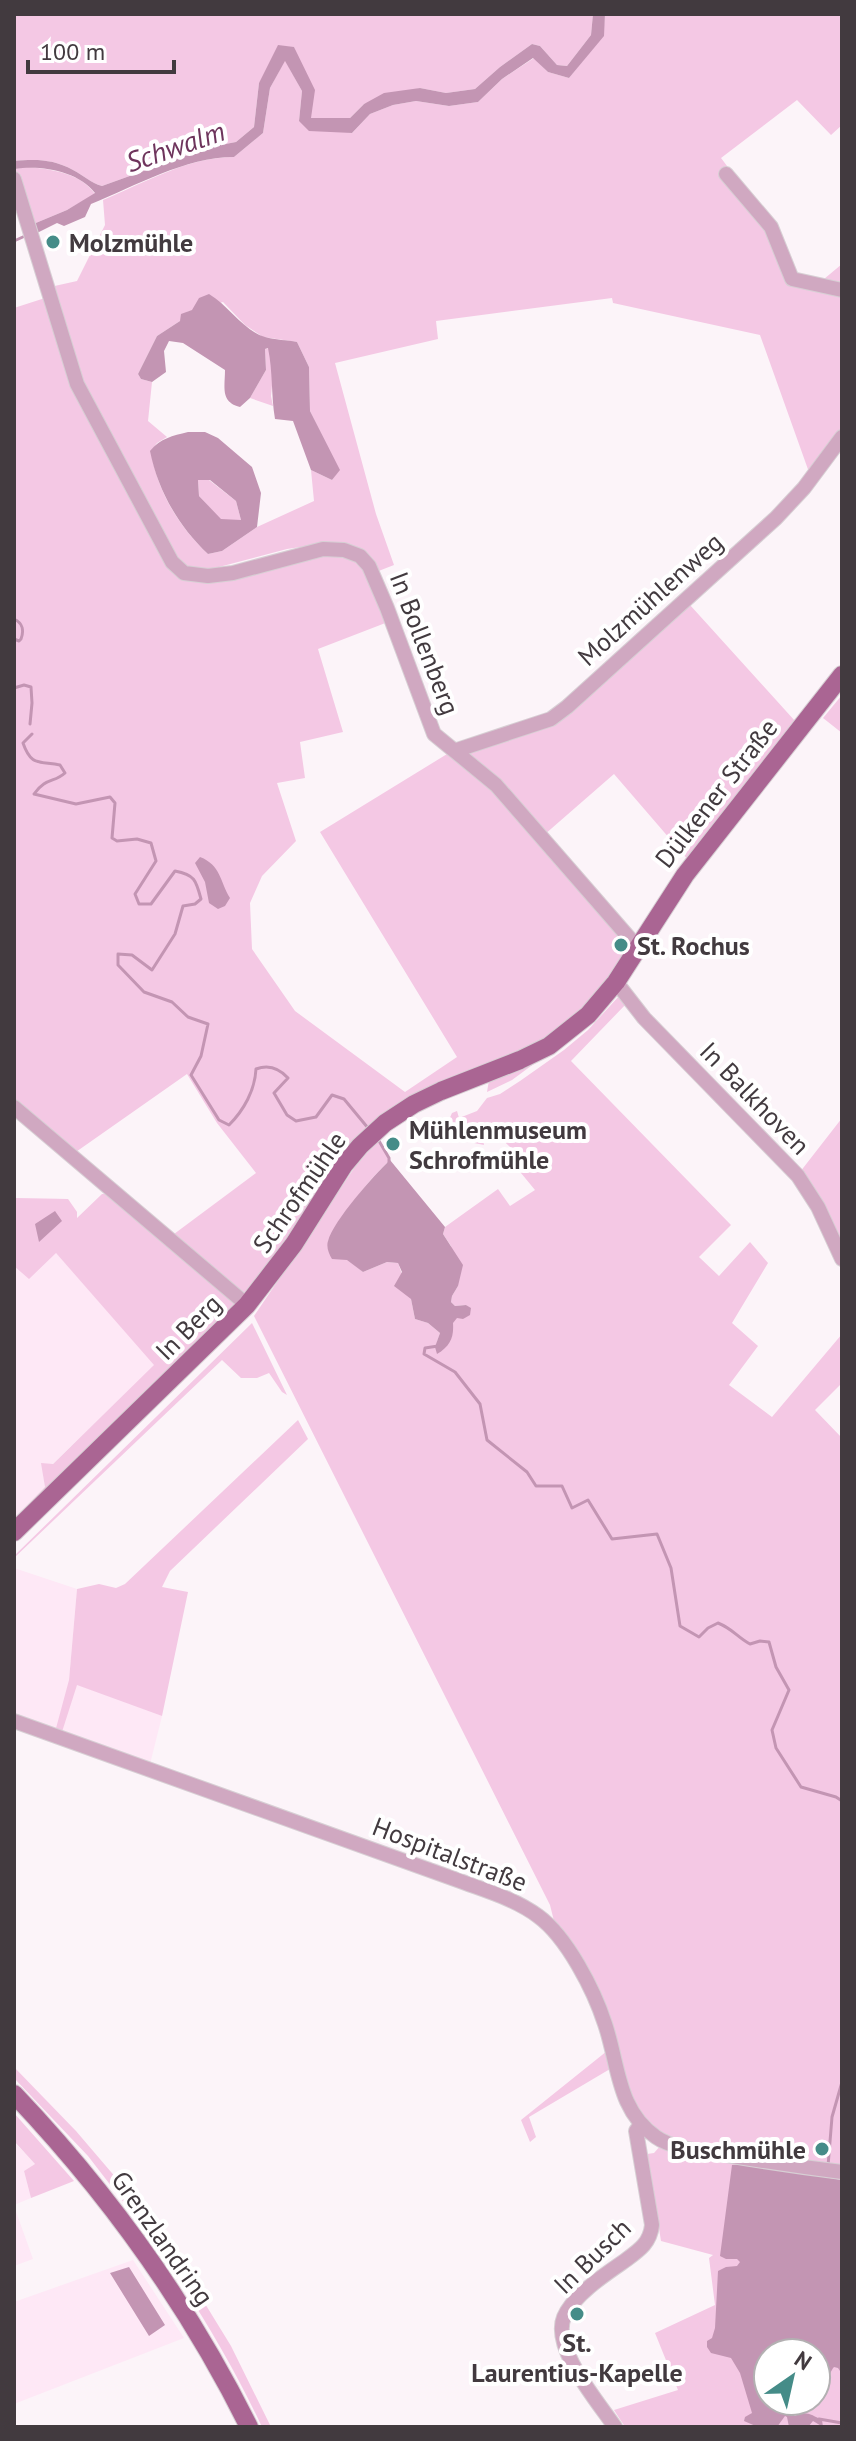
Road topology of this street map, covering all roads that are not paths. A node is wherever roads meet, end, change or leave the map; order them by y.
1 (726, 174) dead end
2 (14, 179) edge
3 (842, 290) edge
4 (842, 437) edge
5 (842, 675) edge
6 (457, 750) junction
7 (638, 948) junction
8 (616, 982) junction
9 (14, 1107) edge
10 (842, 1259) edge
11 (247, 1305) junction
12 (14, 1532) edge
13 (14, 1721) edge
14 (14, 2094) edge
15 (641, 2124) junction
16 (658, 2138) junction
17 (640, 2154) junction
18 (842, 2172) edge
19 (249, 2427) edge
20 (615, 2427) edge

1 - 3 street
2 - 6 street, In Bollenberg
4 - 6 street, Molzmühlenweg
5 - 7 main road, Dülkener Straße
6 - 7 street, In Bollenberg
7 - 8 main road, Dülkener Straße
8 - 10 street, In Balkhoven
8 - 11 main road, Schrofmühle
9 - 11 street, In Berg
11 - 12 main road, In Berg
13 - 15 street, Hospitalstraße
14 - 19 main road, Grenzlandring
15 - 16 street, Hospitalstraße
15 - 17 street, In Busch
16 - 17 street
16 - 18 street, Hospitalstraße
17 - 20 street, In Busch

